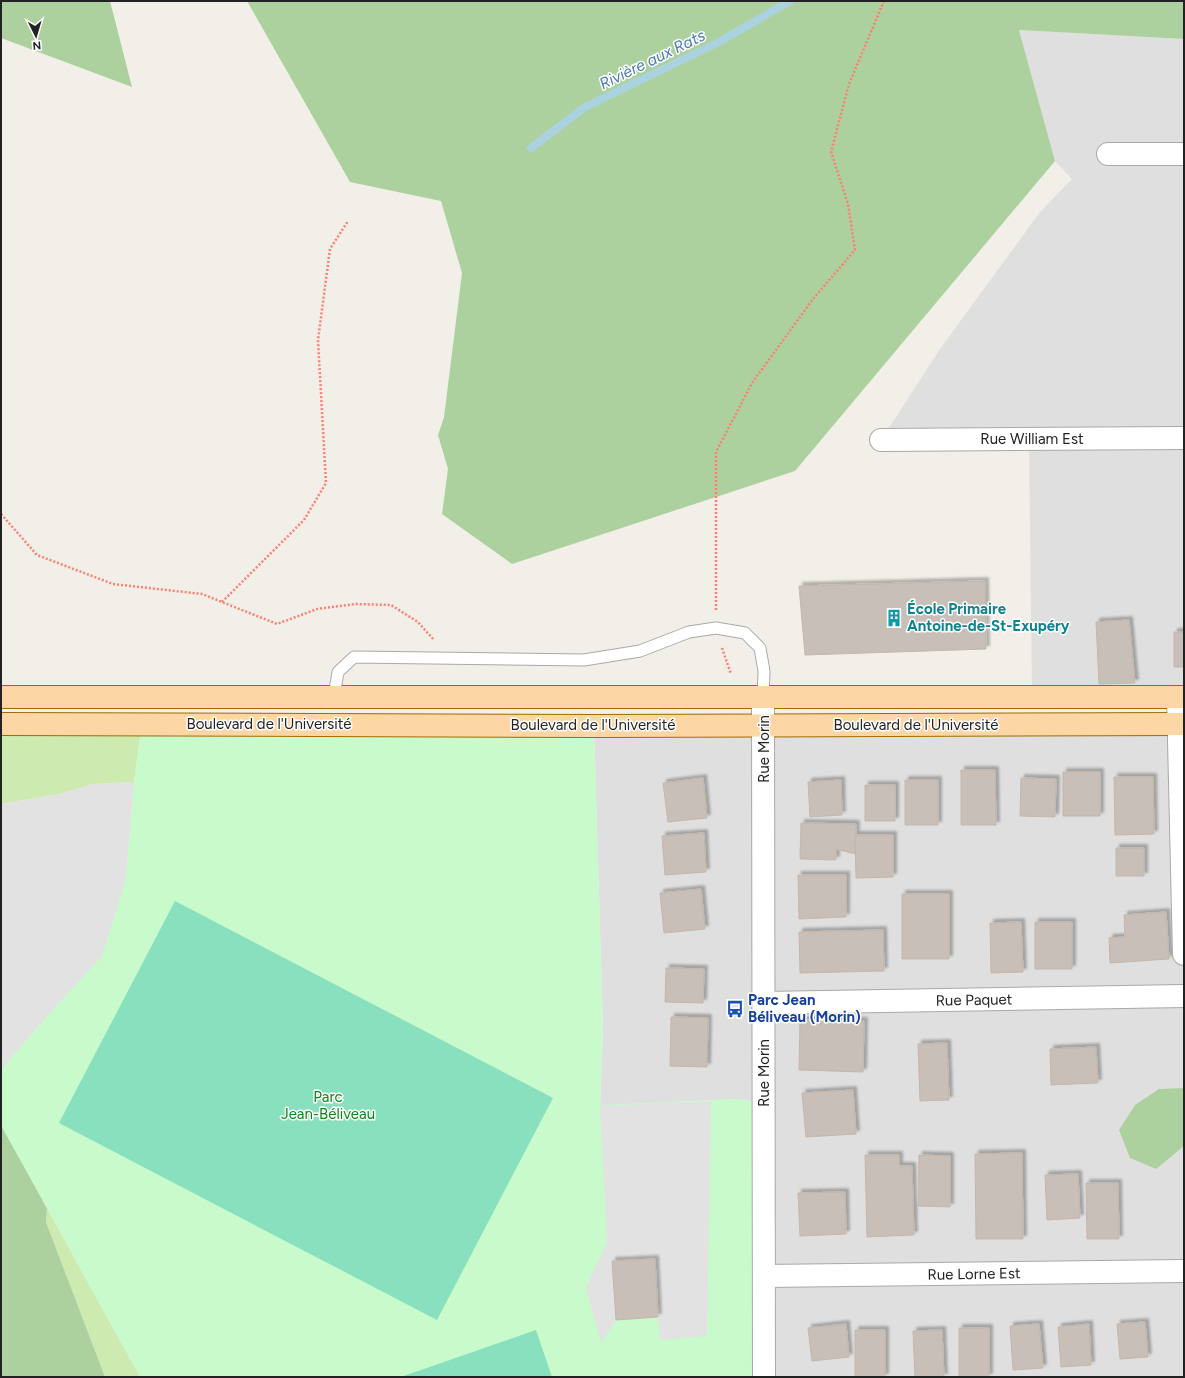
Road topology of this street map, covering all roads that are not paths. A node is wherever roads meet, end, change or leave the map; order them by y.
1 (1108, 154) dead end
2 (1184, 154) edge
3 (1184, 438) edge
4 (881, 440) dead end
5 (334, 696) junction
6 (1, 697) edge
7 (1181, 697) edge
8 (763, 698) junction
9 (1, 724) edge
10 (1181, 724) edge
11 (763, 726) junction
12 (1184, 954) edge
13 (1184, 996) edge
14 (764, 1003) junction
15 (1184, 1271) edge
16 (764, 1276) junction
17 (764, 1377) edge

1 - 2 street
3 - 4 street, Rue William Est
5 - 6 main road, Boulevard de l'Université
5 - 8 main road, Boulevard de l'Université
5 - 8 lane
7 - 8 main road, Boulevard de l'Université
7 - 10 street
8 - 11 street, Rue Morin
9 - 11 main road, Boulevard de l'Université
10 - 11 main road, Boulevard de l'Université
10 - 12 street
11 - 14 street, Rue Morin
13 - 14 street, Rue Paquet
14 - 16 street, Rue Morin
15 - 16 street, Rue Lorne Est
16 - 17 street, Rue Morin

